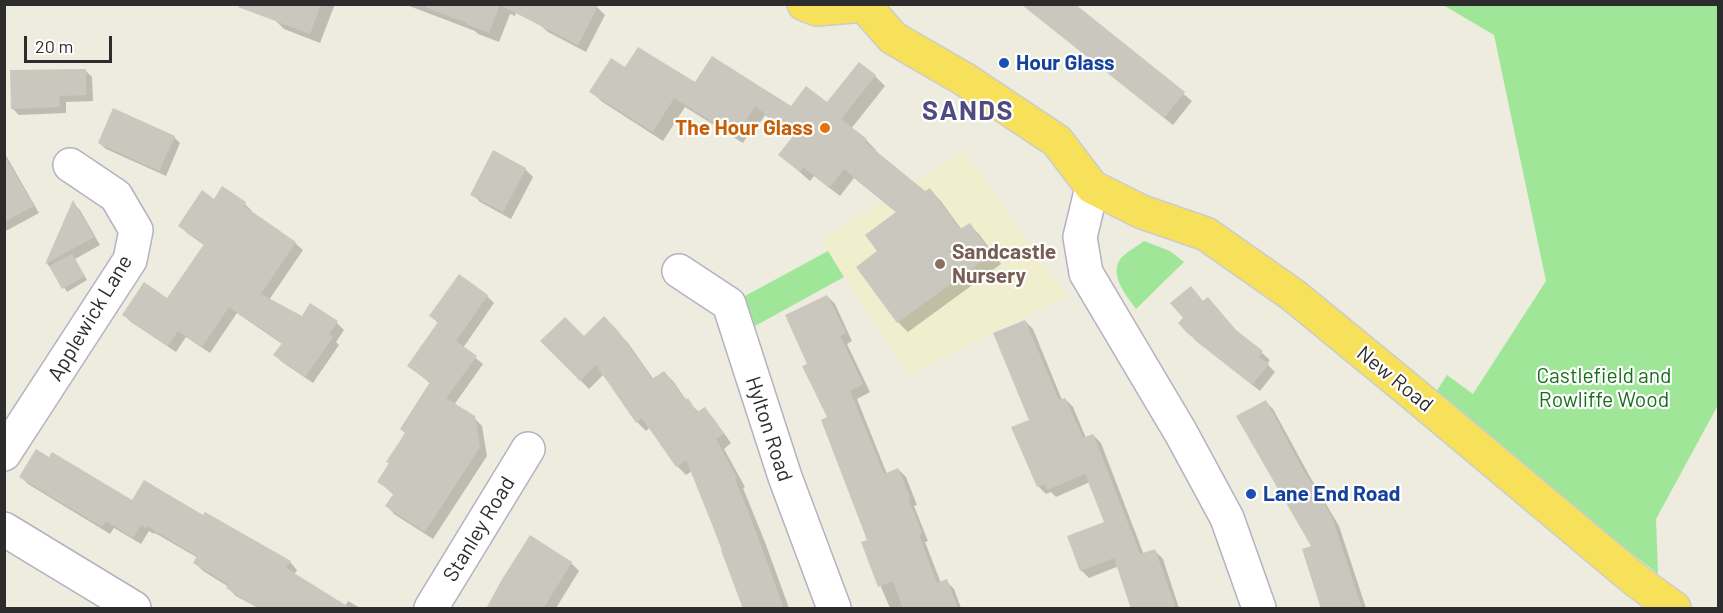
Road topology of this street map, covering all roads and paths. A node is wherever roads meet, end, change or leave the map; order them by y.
1 (804, 4) edge
2 (864, 5) edge
3 (70, 165) dead end
4 (1092, 187) junction
5 (679, 271) dead end
6 (528, 449) dead end
7 (4, 454) edge
8 (4, 529) edge
9 (134, 609) edge
10 (431, 609) edge
11 (834, 609) edge
12 (1259, 609) edge
13 (1674, 609) edge

1 - 2 highway
2 - 4 highway
3 - 7 street, Applewick Lane
4 - 12 street
4 - 13 highway, New Road
5 - 11 street, Hylton Road
6 - 10 street, Stanley Road
8 - 9 street

